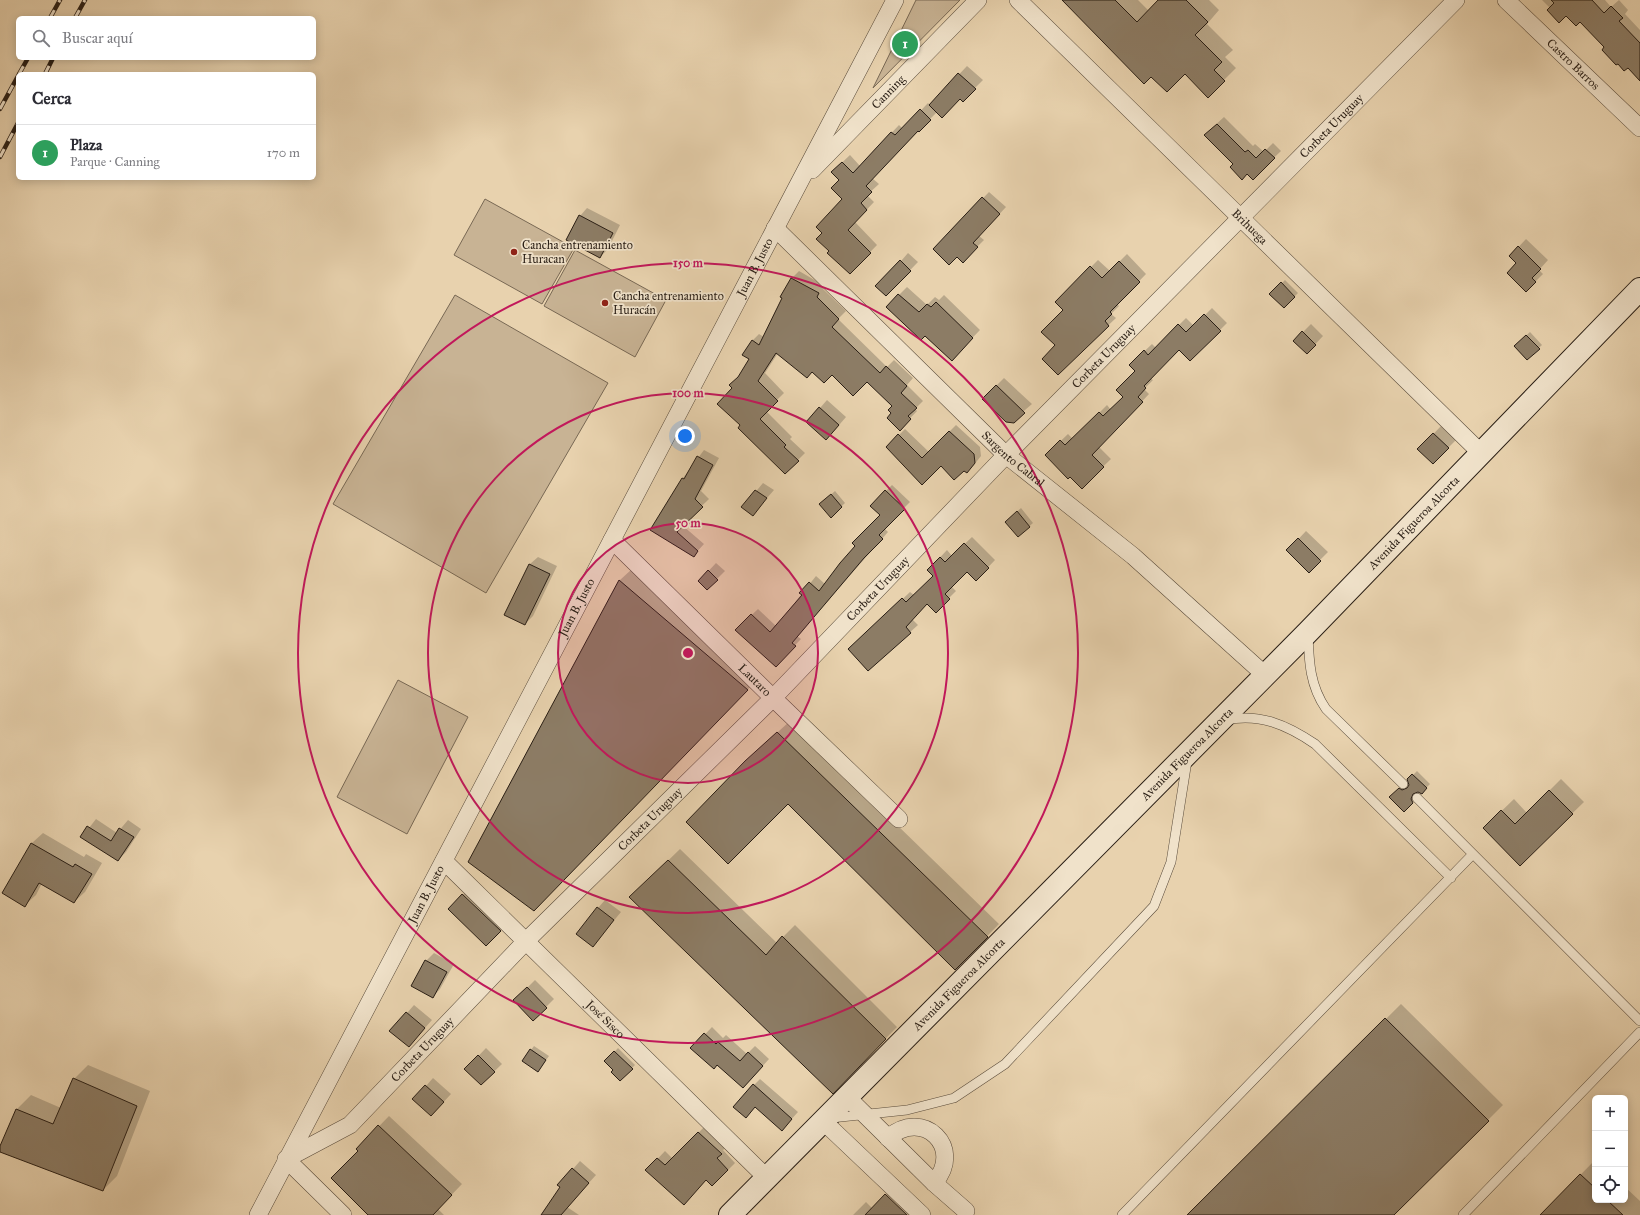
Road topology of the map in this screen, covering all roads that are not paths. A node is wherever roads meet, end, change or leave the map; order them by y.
1 (895, 0) edge
2 (978, 0) edge
3 (1018, 0) edge
4 (1456, 0) edge
5 (1506, 0) edge
6 (1640, 128) edge
7 (798, 184) junction
8 (1240, 217) junction
9 (774, 228) junction
10 (1640, 289) edge
11 (1481, 454) junction
12 (1006, 455) junction
13 (612, 540) junction
14 (1308, 632) junction
15 (1265, 675) junction
16 (773, 698) junction
17 (1217, 723) junction
18 (1188, 752) junction
19 (1402, 784) dead end
20 (1417, 798) dead end
21 (899, 819) dead end
22 (1473, 854) junction
23 (444, 861) junction
24 (1451, 878) junction
25 (527, 940) junction
26 (1640, 1021) edge
27 (1640, 1032) edge
28 (847, 1097) junction
29 (864, 1115) junction
30 (824, 1120) junction
31 (888, 1138) junction
32 (286, 1159) junction
33 (767, 1178) junction
34 (934, 1183) junction
35 (966, 1210) dead end
36 (258, 1215) edge
37 (343, 1215) edge
38 (730, 1215) edge
39 (922, 1215) edge
40 (1122, 1215) edge
41 (1463, 1215) edge

1 - 7 street, Juan B. Justo
2 - 7 street, Canning
3 - 8 street, Brihuega
4 - 8 street, Corbeta Uruguay
5 - 6 street, Castro Barros
7 - 9 street, Juan B. Justo
8 - 11 street, Brihuega
8 - 12 street, Corbeta Uruguay
9 - 12 street, Sargento Cabral
9 - 13 street, Juan B. Justo
10 - 11 main road, Avenida Figueroa Alcorta
11 - 14 main road, Avenida Figueroa Alcorta
12 - 15 street, Sargento Cabral
12 - 16 street, Corbeta Uruguay
13 - 16 street, Lautaro
13 - 23 street, Juan B. Justo
14 - 15 main road, Avenida Figueroa Alcorta
14 - 19 lane
15 - 17 main road, Avenida Figueroa Alcorta
16 - 21 street, Lautaro
16 - 25 street, Corbeta Uruguay
17 - 18 main road, Avenida Figueroa Alcorta
17 - 24 lane
18 - 28 main road, Avenida Figueroa Alcorta
18 - 29 lane
20 - 22 lane
22 - 24 lane
22 - 26 lane
23 - 25 street, José Sisco
23 - 32 street, Juan B. Justo
24 - 40 lane
25 - 32 street, Corbeta Uruguay
25 - 33 street, José Sisco
27 - 41 lane
28 - 29 street
28 - 30 main road, Avenida Figueroa Alcorta
29 - 30 lane
29 - 31 street
30 - 33 main road, Avenida Figueroa Alcorta
30 - 39 street
31 - 34 street
31 - 34 street
32 - 36 street, Juan B. Justo
32 - 37 street
33 - 38 main road, Avenida Figueroa Alcorta
34 - 35 street

